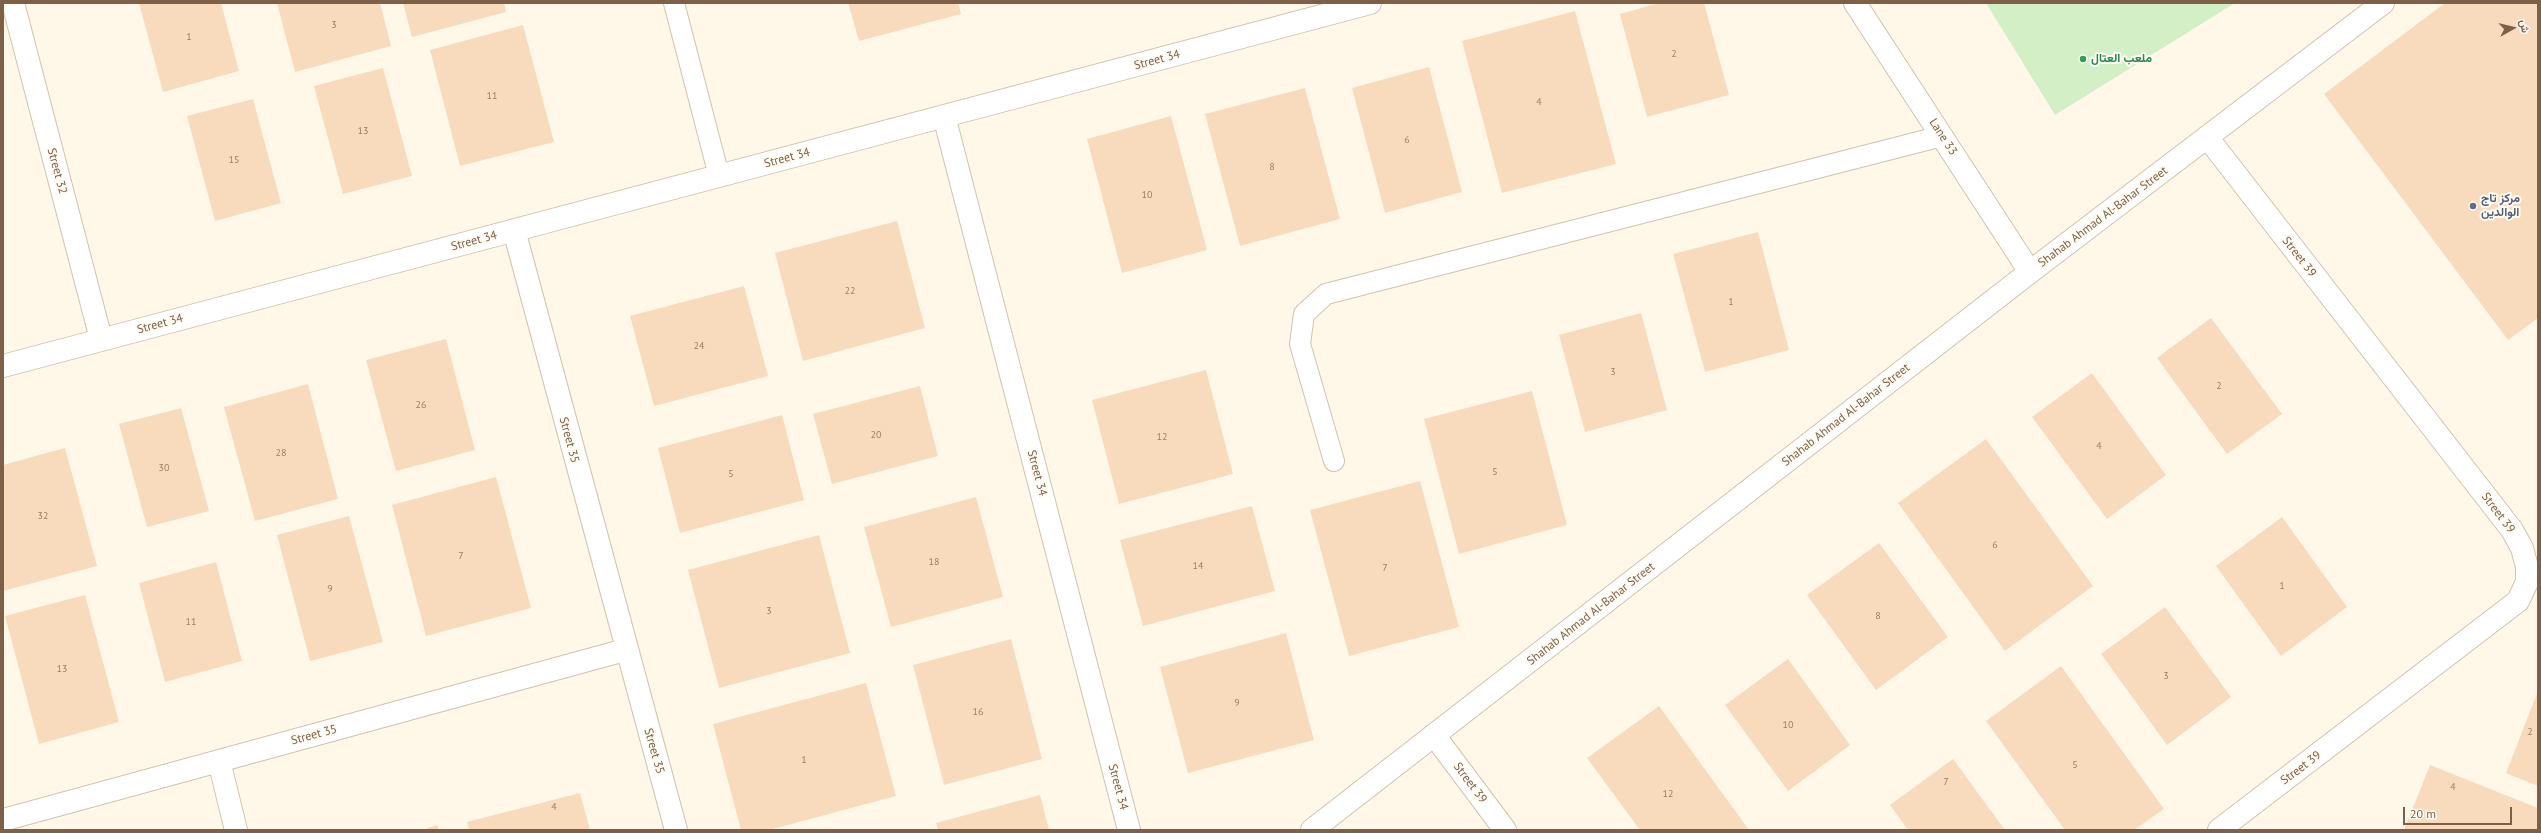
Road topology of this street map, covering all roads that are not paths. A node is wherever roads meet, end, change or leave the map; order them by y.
1 (13, 3) edge
2 (674, 3) edge
3 (1370, 3) edge
4 (1855, 3) edge
5 (2383, 3) edge
6 (944, 116) junction
7 (1942, 136) junction
8 (2207, 137) junction
9 (719, 176) junction
10 (514, 230) junction
11 (2030, 272) junction
12 (102, 340) junction
13 (3, 366) edge
14 (1334, 461) dead end
15 (2532, 585) edge
16 (625, 650) junction
17 (1434, 735) junction
18 (219, 761) junction
19 (3, 820) edge
20 (236, 830) edge
21 (676, 830) edge
22 (1129, 830) edge
23 (1312, 830) edge
24 (1505, 830) edge
25 (2219, 830) edge

1 - 12 street, Street 32
2 - 9 lane
3 - 6 street, Street 34
4 - 7 street, Lane 33
5 - 8 street, Shahab Ahmad Al-Bahar Street
6 - 9 street, Street 34
6 - 22 street, Street 34
7 - 11 street, Lane 33
7 - 14 lane
8 - 11 street, Shahab Ahmad Al-Bahar Street
8 - 15 street, Street 39
9 - 10 street, Street 34
10 - 12 street, Street 34
10 - 16 street, Street 35
11 - 17 street, Shahab Ahmad Al-Bahar Street
12 - 13 street, Street 34
15 - 25 street, Street 39
16 - 18 street, Street 35
16 - 21 street, Street 35
17 - 23 street, Shahab Ahmad Al-Bahar Street
17 - 24 street, Street 39
18 - 19 street, Street 35
18 - 20 street

